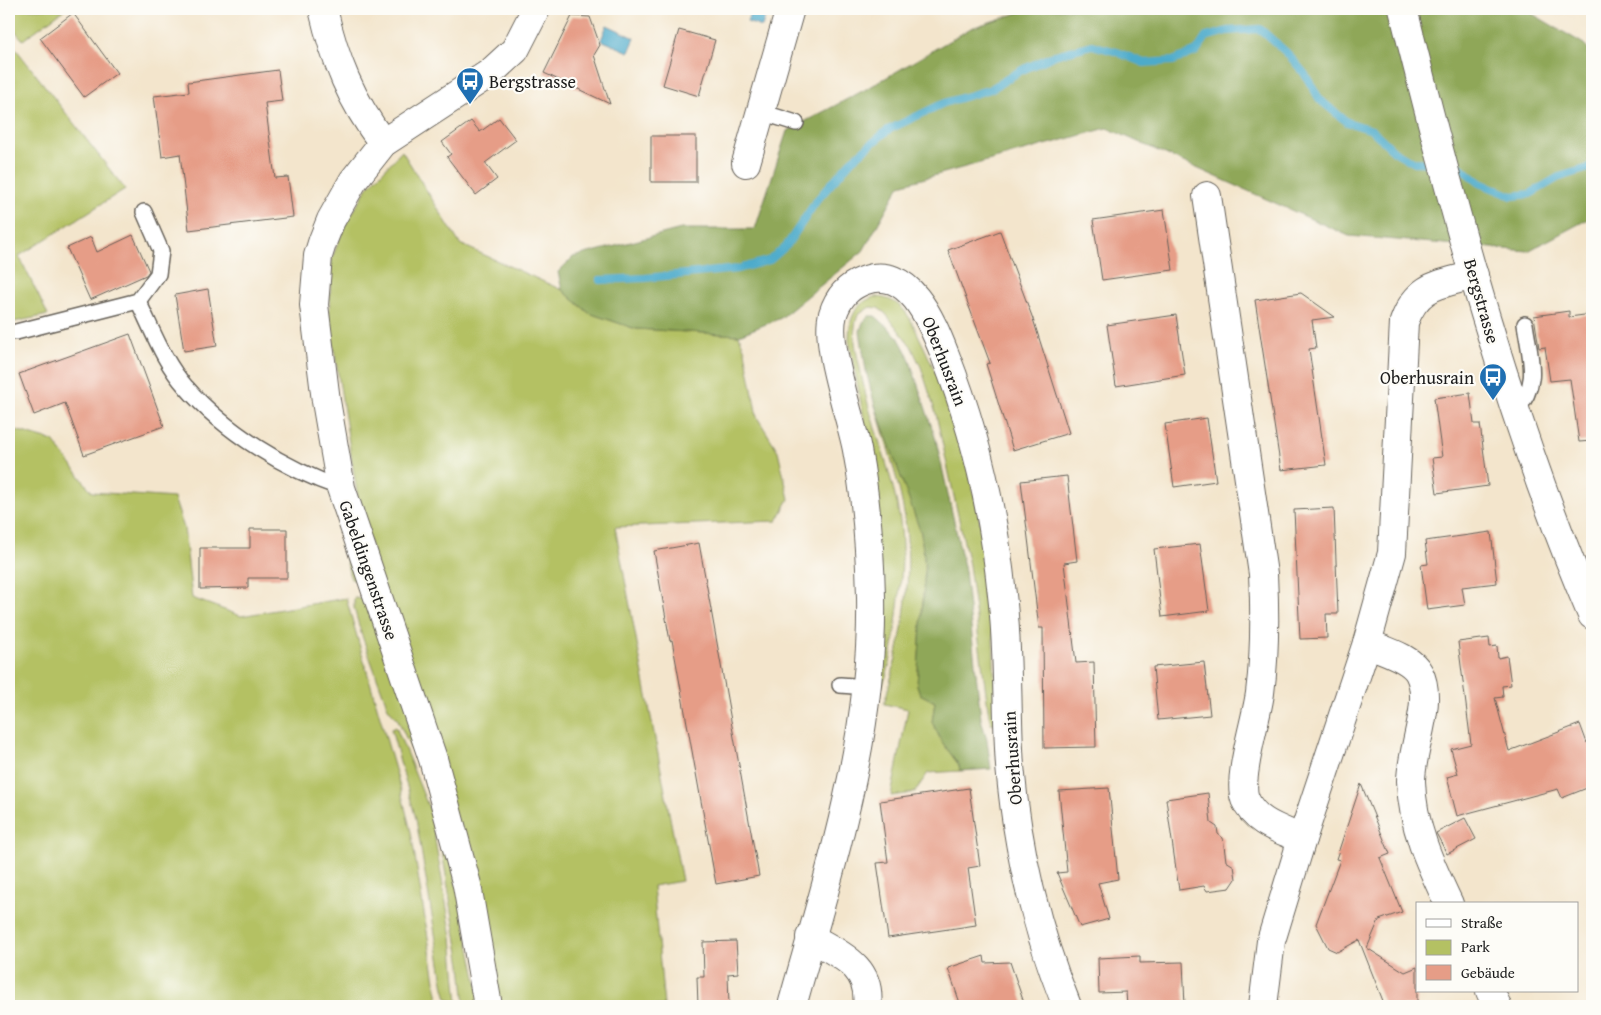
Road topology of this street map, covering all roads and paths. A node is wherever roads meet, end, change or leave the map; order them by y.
1 (323, 9) edge
2 (536, 9) edge
3 (790, 9) edge
4 (1403, 9) edge
5 (761, 112) junction
6 (796, 123) dead end
7 (383, 143) junction
8 (746, 163) dead end
9 (1207, 196) dead end
10 (144, 212) dead end
11 (1474, 276) junction
12 (138, 301) junction
13 (1525, 324) dead end
14 (16, 332) dead end
15 (1515, 412) junction
16 (341, 488) junction
17 (1592, 615) edge
18 (1367, 643) junction
19 (840, 685) dead end
20 (867, 687) junction
21 (1302, 839) junction
22 (1448, 902) edge
23 (810, 937) junction
24 (1490, 992) edge
25 (488, 1006) edge
26 (792, 1006) edge
27 (868, 1006) edge
28 (1067, 1006) edge
29 (1263, 1006) edge
30 (1497, 1006) edge

1 - 7 street
2 - 7 street
3 - 5 street
4 - 11 street, Bergstrasse
5 - 6 lane
5 - 8 street
7 - 16 street, Gabeldingenstrasse
9 - 21 street
10 - 12 lane
11 - 15 street, Bergstrasse
11 - 18 street
12 - 14 lane
12 - 16 lane
13 - 15 lane
15 - 17 street, Bergstrasse
16 - 25 street, Gabeldingenstrasse
18 - 21 street
18 - 22 street
19 - 20 lane
20 - 23 street, Oberhusrain
20 - 28 street, Oberhusrain
21 - 29 street
23 - 26 street, Oberhusrain
23 - 27 street
24 - 30 street

